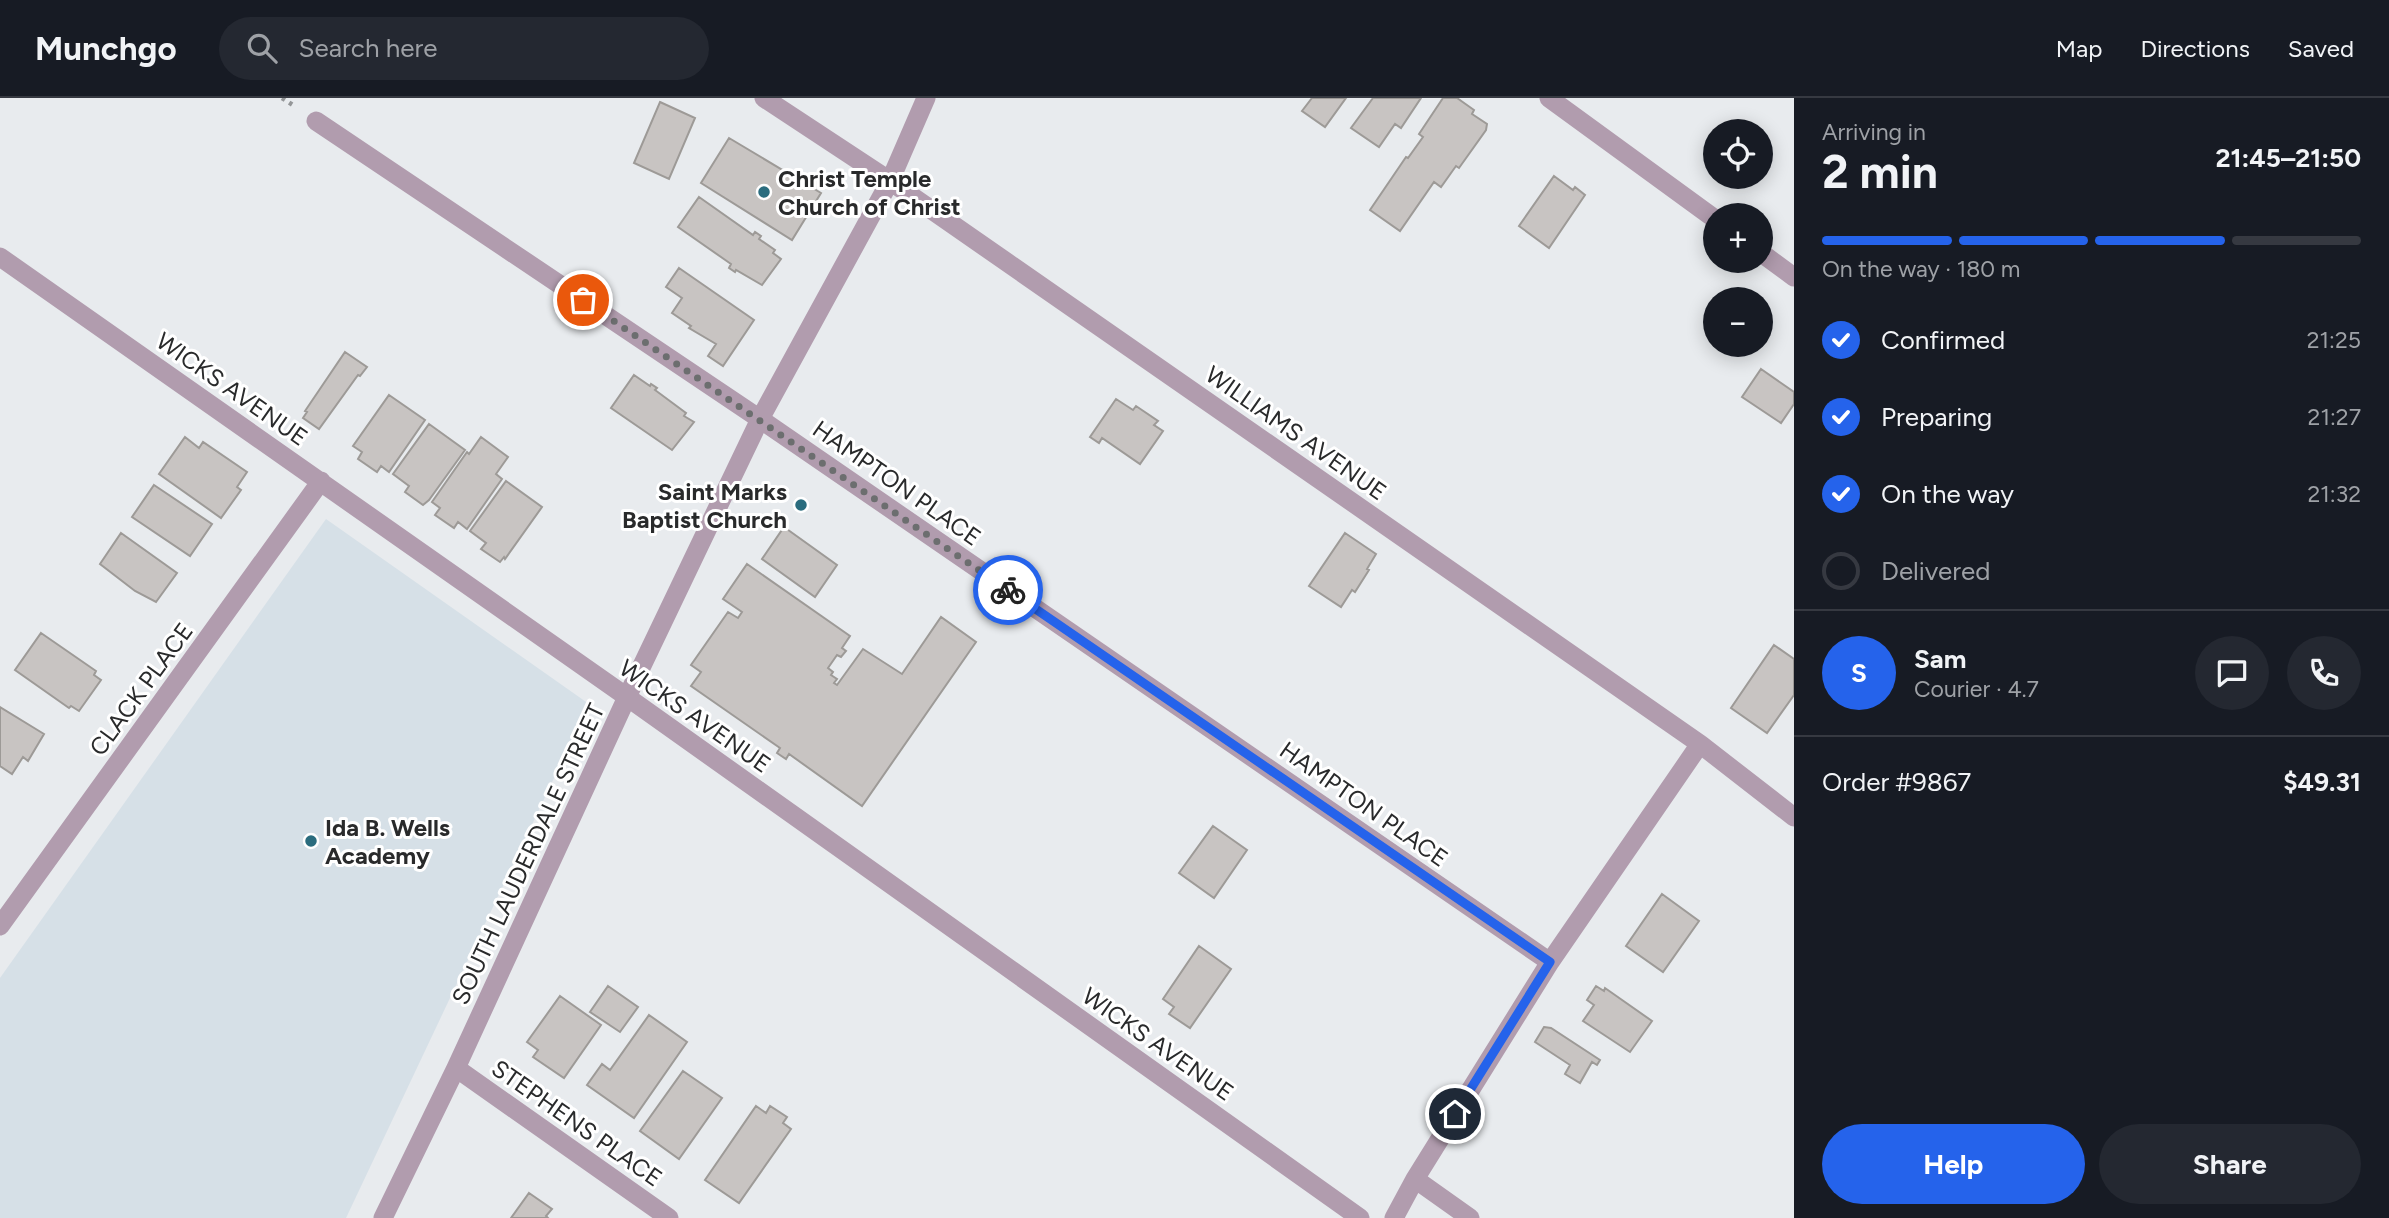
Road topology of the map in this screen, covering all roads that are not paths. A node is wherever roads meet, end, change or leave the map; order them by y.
1 (764, 98) edge
2 (926, 98) edge
3 (1549, 98) edge
4 (316, 121) dead end
5 (890, 181) junction
6 (1703, 210) edge
7 (0, 257) edge
8 (1773, 262) edge
9 (1794, 277) edge
10 (760, 419) junction
11 (321, 481) junction
12 (627, 697) junction
13 (1700, 744) junction
14 (1794, 817) edge
15 (0, 926) edge
16 (1550, 962) junction
17 (456, 1068) junction
18 (1415, 1179) junction
19 (383, 1218) edge
20 (669, 1218) edge
21 (1360, 1218) edge
22 (1394, 1218) edge
23 (1470, 1218) edge

1 - 5 street, WILLIAMS AVENUE
2 - 5 street, SOUTH LAUDERDALE STREET
3 - 6 street
4 - 10 street, HAMPTON PLACE
5 - 10 street, SOUTH LAUDERDALE STREET
5 - 13 street, WILLIAMS AVENUE
7 - 11 street, WICKS AVENUE
8 - 9 street
10 - 12 street, SOUTH LAUDERDALE STREET
10 - 16 street, HAMPTON PLACE
11 - 12 street, WICKS AVENUE
11 - 15 street, CLACK PLACE
12 - 17 street, SOUTH LAUDERDALE STREET
12 - 21 street, WICKS AVENUE
13 - 14 street, WILLIAMS AVENUE
13 - 16 street
16 - 18 street
17 - 19 street, SOUTH LAUDERDALE STREET
17 - 20 street, STEPHENS PLACE
18 - 22 street
18 - 23 street

